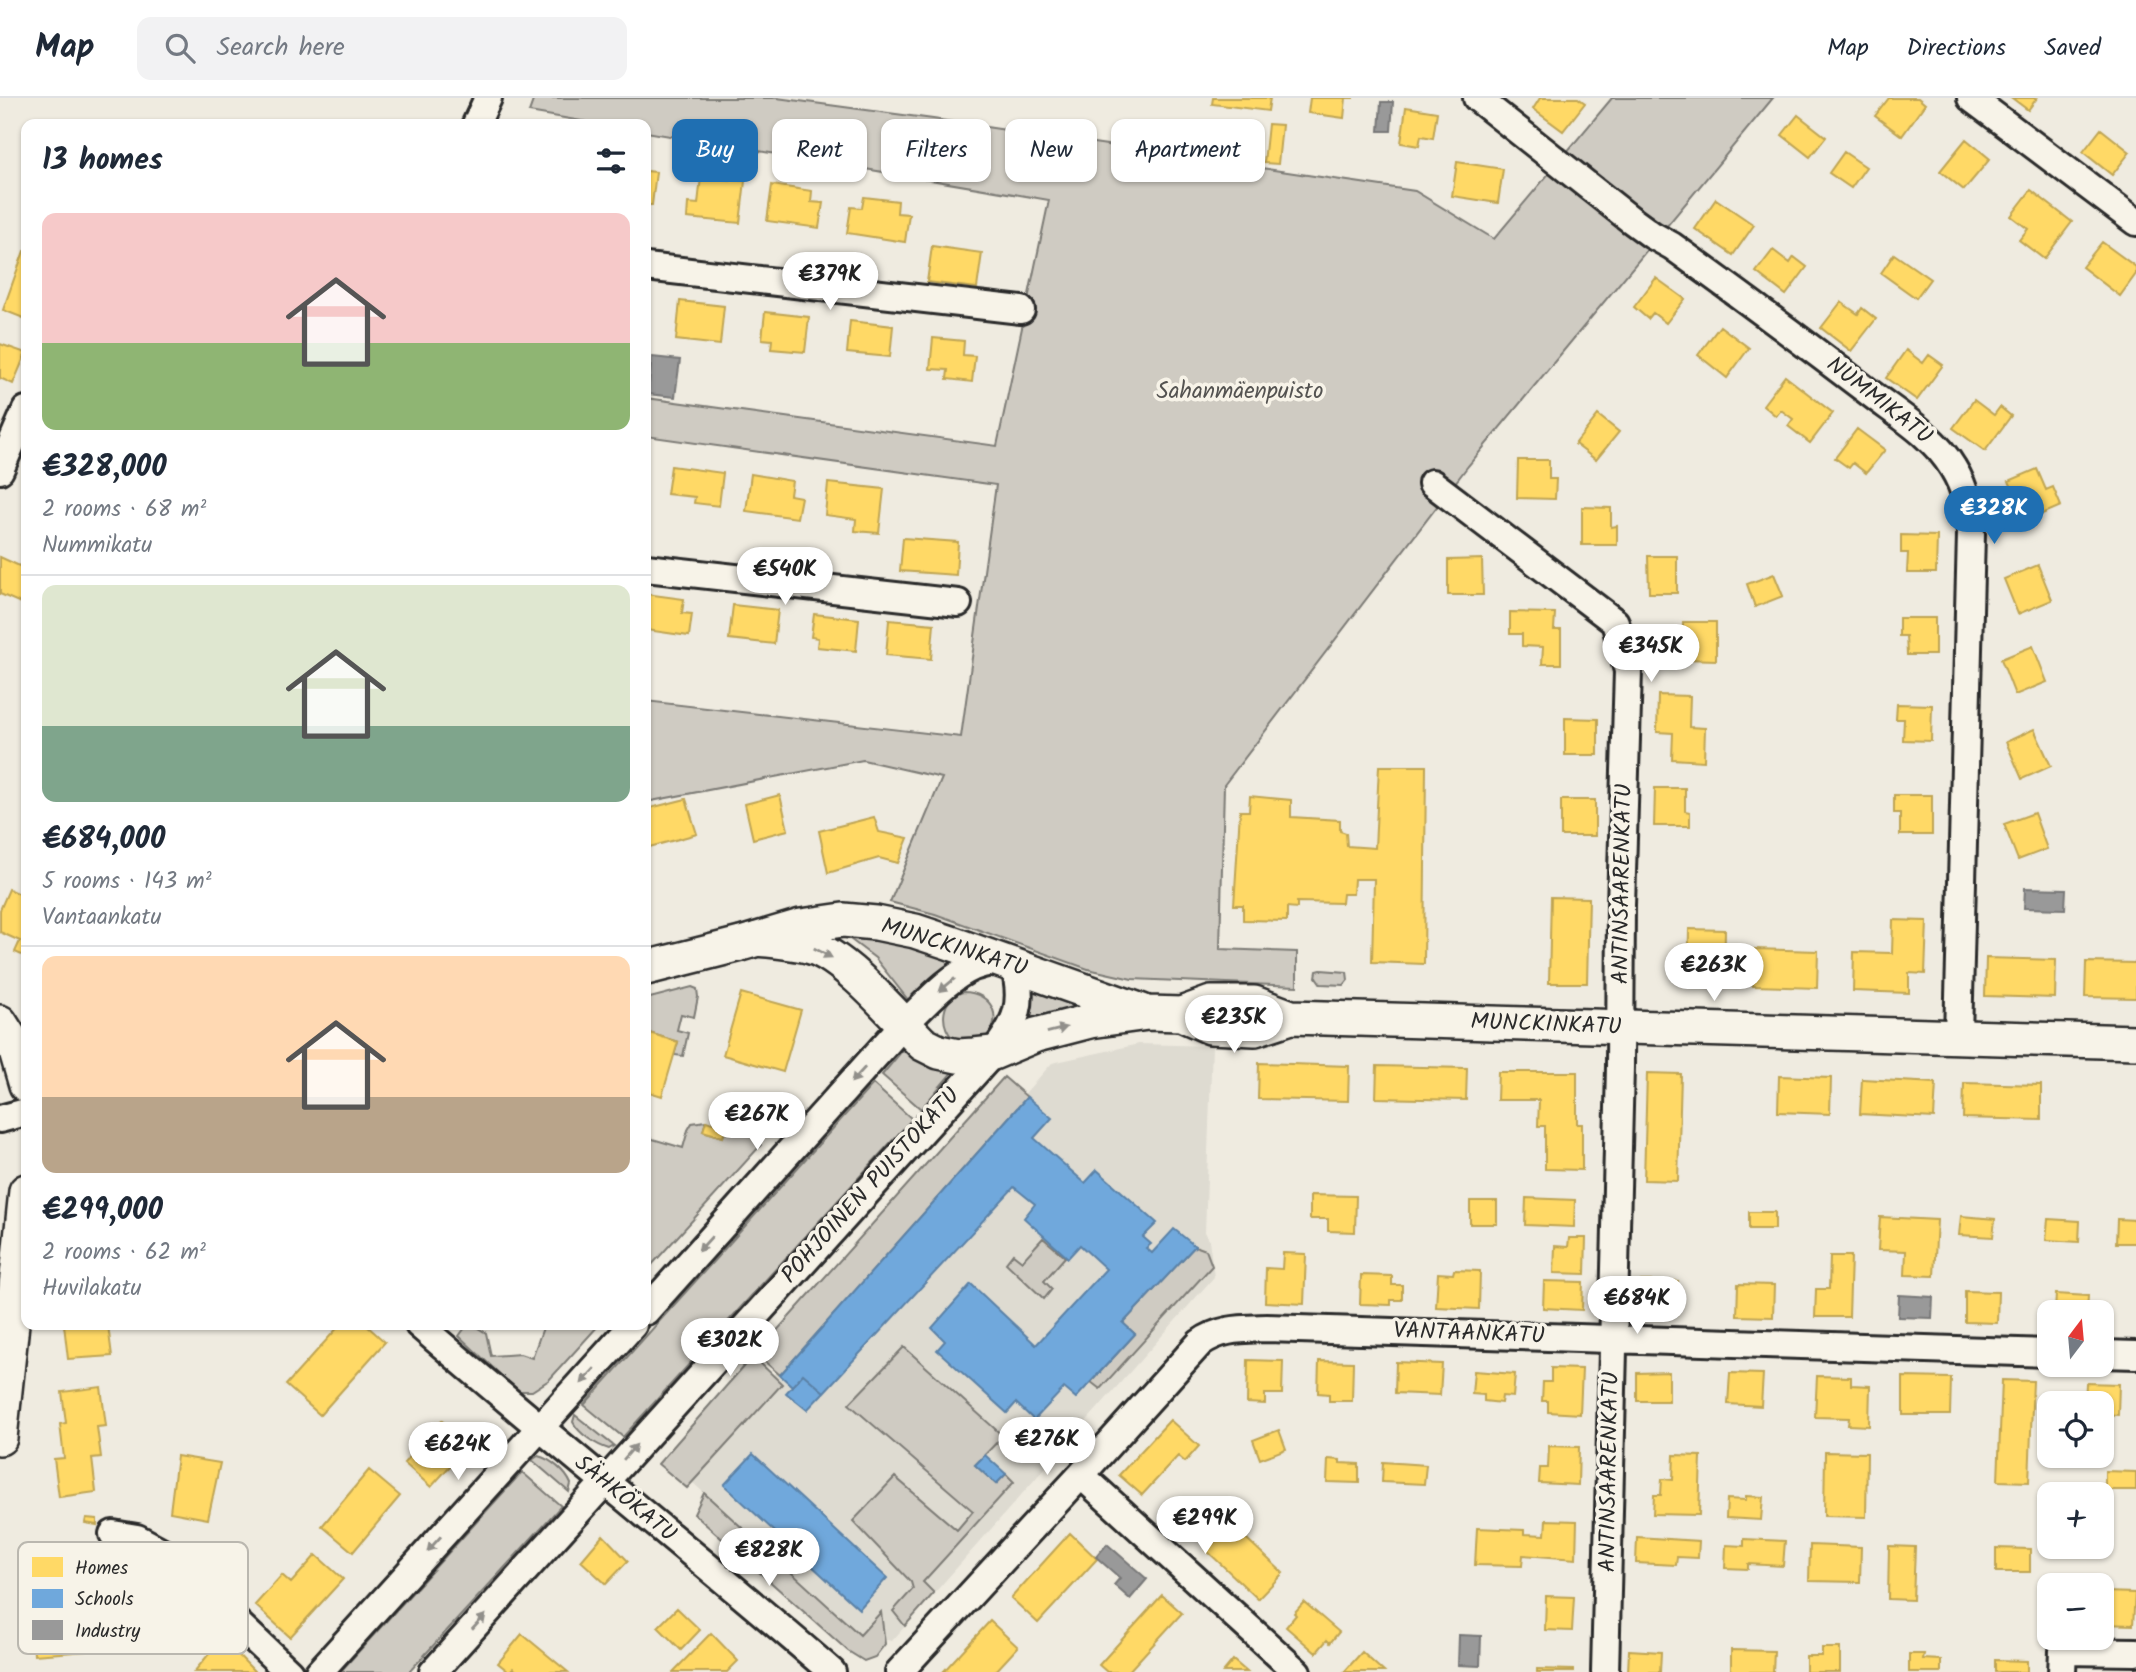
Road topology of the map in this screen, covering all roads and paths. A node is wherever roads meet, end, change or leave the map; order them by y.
1 (488, 98) edge
2 (1477, 98) edge
3 (1971, 98) edge
4 (478, 119) edge
5 (2136, 222) edge
6 (651, 268) edge
7 (1021, 310) dead end
8 (21, 422) edge
9 (0, 470) edge
10 (1432, 483) dead end
11 (651, 569) edge
12 (958, 603) dead end
13 (757, 939) junction
14 (1007, 963) junction
15 (651, 967) edge
16 (1148, 1013) junction
17 (0, 1022) edge
18 (903, 1025) junction
19 (1620, 1028) junction
20 (1958, 1036) junction
21 (2136, 1042) edge
22 (993, 1053) junction
23 (21, 1068) edge
24 (21, 1113) edge
25 (0, 1119) edge
26 (21, 1238) edge
27 (651, 1305) edge
28 (425, 1330) edge
29 (628, 1330) edge
30 (1613, 1339) junction
31 (2037, 1353) edge
32 (2114, 1354) edge
33 (2136, 1355) edge
34 (539, 1428) junction
35 (0, 1438) edge
36 (1082, 1475) junction
37 (604, 1483) junction
38 (113, 1534) dead end
39 (144, 1542) edge
40 (248, 1633) edge
41 (2136, 1652) edge
42 (289, 1672) edge
43 (319, 1672) edge
44 (433, 1672) edge
45 (832, 1672) edge
46 (899, 1672) edge
47 (1297, 1672) edge
48 (1605, 1672) edge
49 (2062, 1672) edge

1 - 4 street
2 - 20 street, NUMMIKATU
3 - 5 street
6 - 7 street
8 - 9 street
10 - 19 street, ANTINSAARENKATU
11 - 12 street
13 - 14 main road, MUNCKINKATU
13 - 15 main road, MUNCKINKATU
13 -> 18 main road, MUNCKINKATU
14 - 16 main road, MUNCKINKATU
14 -> 18 street
14 - 22 street, POHJOINEN PUISTOKATU
16 - 19 main road, MUNCKINKATU
22 -> 16 main road, MUNCKINKATU
17 - 23 main road
18 - 22 main road, MUNCKINKATU
18 -> 27 street
19 - 20 main road, MUNCKINKATU
19 - 30 street, ANTINSAARENKATU
20 - 21 main road, MUNCKINKATU
37 -> 22 street, POHJOINEN PUISTOKATU
24 - 25 street
26 - 35 main road
28 - 34 street, SÄHKÖKATU
29 -> 34 street
30 - 31 street, VANTAANKATU
30 - 36 street, VANTAANKATU
30 - 48 street, ANTINSAARENKATU
32 - 33 street
34 - 37 street, SÄHKÖKATU
34 -> 43 street
36 - 46 street
36 - 47 street
44 -> 37 street, POHJOINEN PUISTOKATU
37 - 45 street, SÄHKÖKATU
38 - 39 street
40 - 42 street
41 - 49 street

